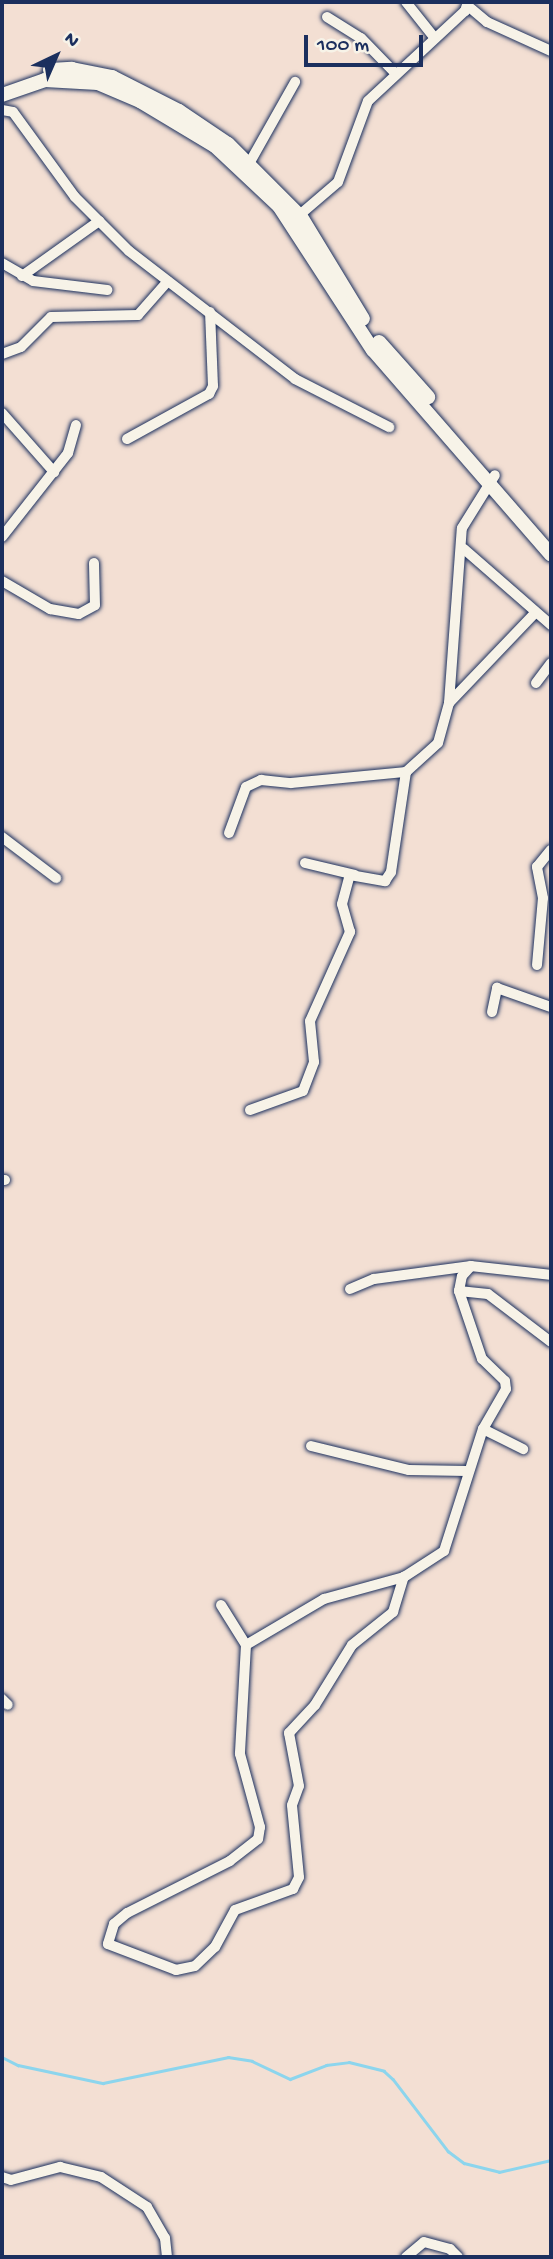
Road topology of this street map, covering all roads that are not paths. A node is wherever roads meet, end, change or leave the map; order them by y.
1 (406, 2) edge
2 (466, 6) edge
3 (327, 17) dead end
4 (433, 36) junction
5 (551, 51) edge
6 (395, 73) junction
7 (295, 82) dead end
8 (2, 85) edge
9 (2, 94) edge
10 (2, 110) edge
11 (250, 162) junction
12 (295, 218) junction
13 (99, 221) junction
14 (2, 263) edge
15 (22, 276) junction
16 (168, 281) junction
17 (107, 290) dead end
18 (210, 312) junction
19 (2, 354) edge
20 (2, 413) edge
21 (76, 425) dead end
22 (389, 427) dead end
23 (127, 439) dead end
24 (54, 472) junction
25 (492, 479) junction
26 (2, 537) edge
27 (551, 542) edge
28 (464, 550) junction
29 (551, 555) edge
30 (94, 564) dead end
31 (2, 581) edge
32 (535, 613) junction
33 (551, 625) edge
34 (551, 663) edge
35 (536, 683) dead end
36 (449, 703) junction
37 (406, 772) junction
38 (229, 832) dead end
39 (2, 837) edge
40 (551, 850) edge
41 (305, 863) dead end
42 (350, 875) junction
43 (56, 878) dead end
44 (537, 965) dead end
45 (551, 1006) edge
46 (492, 1012) dead end
47 (250, 1111) dead end
48 (471, 1266) junction
49 (551, 1275) edge
50 (350, 1289) dead end
51 (459, 1291) junction
52 (551, 1342) edge
53 (483, 1429) junction
54 (311, 1446) dead end
55 (523, 1449) dead end
56 (467, 1471) junction
57 (404, 1577) junction
58 (221, 1605) dead end
59 (246, 1645) junction
60 (2, 2177) edge
61 (167, 2257) edge
62 (406, 2257) edge
63 (458, 2257) edge

1 - 4 street
2 - 4 street
2 - 5 street
3 - 6 street
4 - 6 street
6 - 12 street
7 - 11 street
8 - 11 main road
9 - 12 main road
10 - 13 street
11 - 12 main road
12 - 25 main road
13 - 15 street
13 - 16 street
14 - 15 street
15 - 17 street
16 - 18 street
16 - 19 street
18 - 22 street
18 - 23 street
20 - 24 street
21 - 24 street
24 - 26 street
25 - 27 main road
25 - 28 street
25 - 29 main road
28 - 32 street
28 - 36 street
30 - 31 street
32 - 33 street
32 - 36 street
34 - 35 street
36 - 37 street
37 - 38 street
37 - 42 street
39 - 43 street
40 - 44 street
41 - 42 street
42 - 47 street
45 - 46 street
48 - 49 street
48 - 50 street
48 - 51 street
51 - 52 street
51 - 53 street
53 - 55 street
53 - 56 street
54 - 56 street
56 - 57 street
57 - 59 street
57 - 59 street
58 - 59 street
60 - 61 street
62 - 63 street

